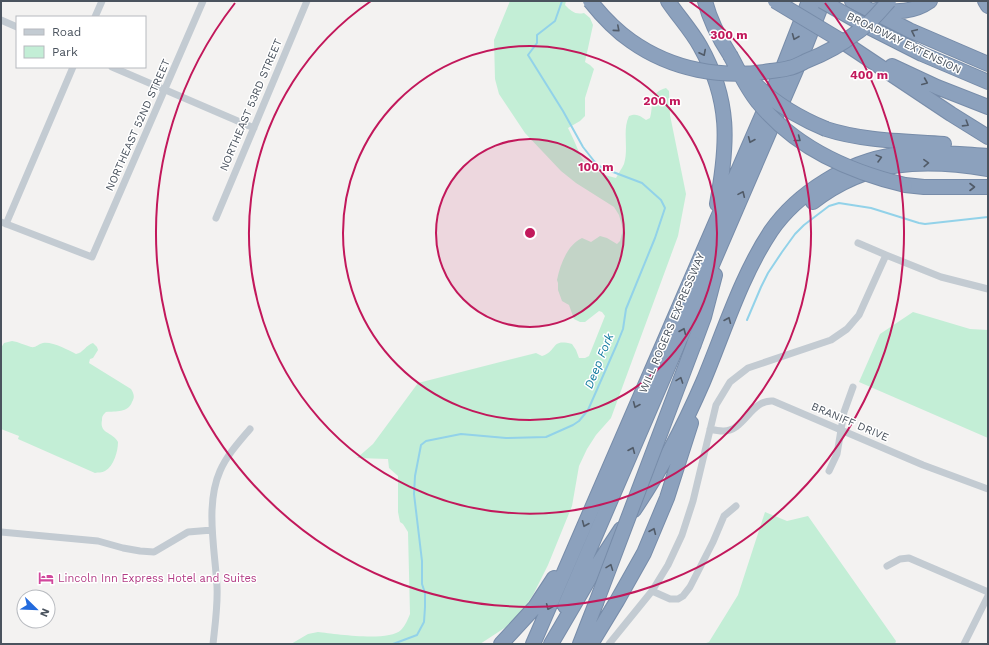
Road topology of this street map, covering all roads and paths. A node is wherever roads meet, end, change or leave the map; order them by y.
1 (102, 1) edge
2 (203, 1) edge
3 (307, 1) edge
4 (590, 1) edge
5 (668, 1) edge
6 (705, 1) edge
7 (775, 1) edge
8 (809, 1) edge
9 (823, 1) edge
10 (852, 1) edge
11 (889, 1) edge
12 (930, 1) edge
13 (985, 1) edge
14 (988, 6) edge
15 (866, 9) junction
16 (95, 16) edge
17 (1, 20) edge
18 (16, 27) edge
19 (840, 40) junction
20 (730, 55) junction
21 (988, 64) edge
22 (74, 68) edge
23 (114, 68) edge
24 (988, 82) edge
25 (166, 89) junction
26 (988, 107) edge
27 (254, 128) junction
28 (988, 137) edge
29 (988, 146) edge
30 (988, 156) edge
31 (988, 169) edge
32 (988, 187) edge
33 (216, 218) dead end
34 (4, 223) edge
35 (720, 229) junction
36 (858, 243) dead end
37 (886, 255) junction
38 (754, 260) junction
39 (988, 289) edge
40 (703, 382) junction
41 (853, 387) dead end
42 (250, 429) dead end
43 (710, 429) junction
44 (841, 431) junction
45 (829, 471) dead end
46 (988, 489) edge
47 (736, 506) dead end
48 (212, 530) junction
49 (1, 532) edge
50 (576, 546) junction
51 (887, 566) dead end
52 (652, 591) junction
53 (988, 592) edge
54 (988, 596) edge
55 (213, 644) edge
56 (501, 644) edge
57 (534, 644) edge
58 (550, 644) edge
59 (580, 644) edge
60 (591, 644) edge
61 (609, 644) edge
62 (964, 644) edge

1 - 16 street
2 - 25 street, NORTHEAST 52ND STREET
3 - 27 street, NORTHEAST 53RD STREET
4 -> 11 highway, bridge
5 -> 35 highway
6 - 20 highway
7 - 19 highway, bridge
8 -> 35 highway, WILL ROGERS EXPRESSWAY
9 - 24 highway, BROADWAY EXTENSION, bridge
35 -> 9 highway, WILL ROGERS EXPRESSWAY
10 - 15 highway
12 - 15 highway
13 - 14 highway
21 -> 15 highway
17 - 18 street
19 -> 26 highway
19 -> 28 highway
20 - 29 highway, bridge
20 -> 32 highway, bridge
22 - 34 street
23 - 25 street
25 - 27 street
25 - 34 street, NORTHEAST 52ND STREET
27 - 33 street, NORTHEAST 53RD STREET
38 -> 30 highway
38 -> 31 highway
35 -> 50 highway, WILL ROGERS EXPRESSWAY
58 -> 35 highway, WILL ROGERS EXPRESSWAY
59 -> 35 highway, bridge
36 - 37 street
37 - 39 street
37 - 43 street
40 -> 38 highway
40 - 58 highway
60 -> 40 highway
41 - 44 street
42 - 48 street
43 - 44 street, BRANIFF DRIVE
43 - 52 street
44 - 45 street
44 - 46 street, BRANIFF DRIVE
47 - 52 street
48 - 49 street
48 - 55 street
50 - 56 highway
50 -> 57 highway, WILL ROGERS EXPRESSWAY
51 - 53 street
52 - 61 street
54 - 62 street

